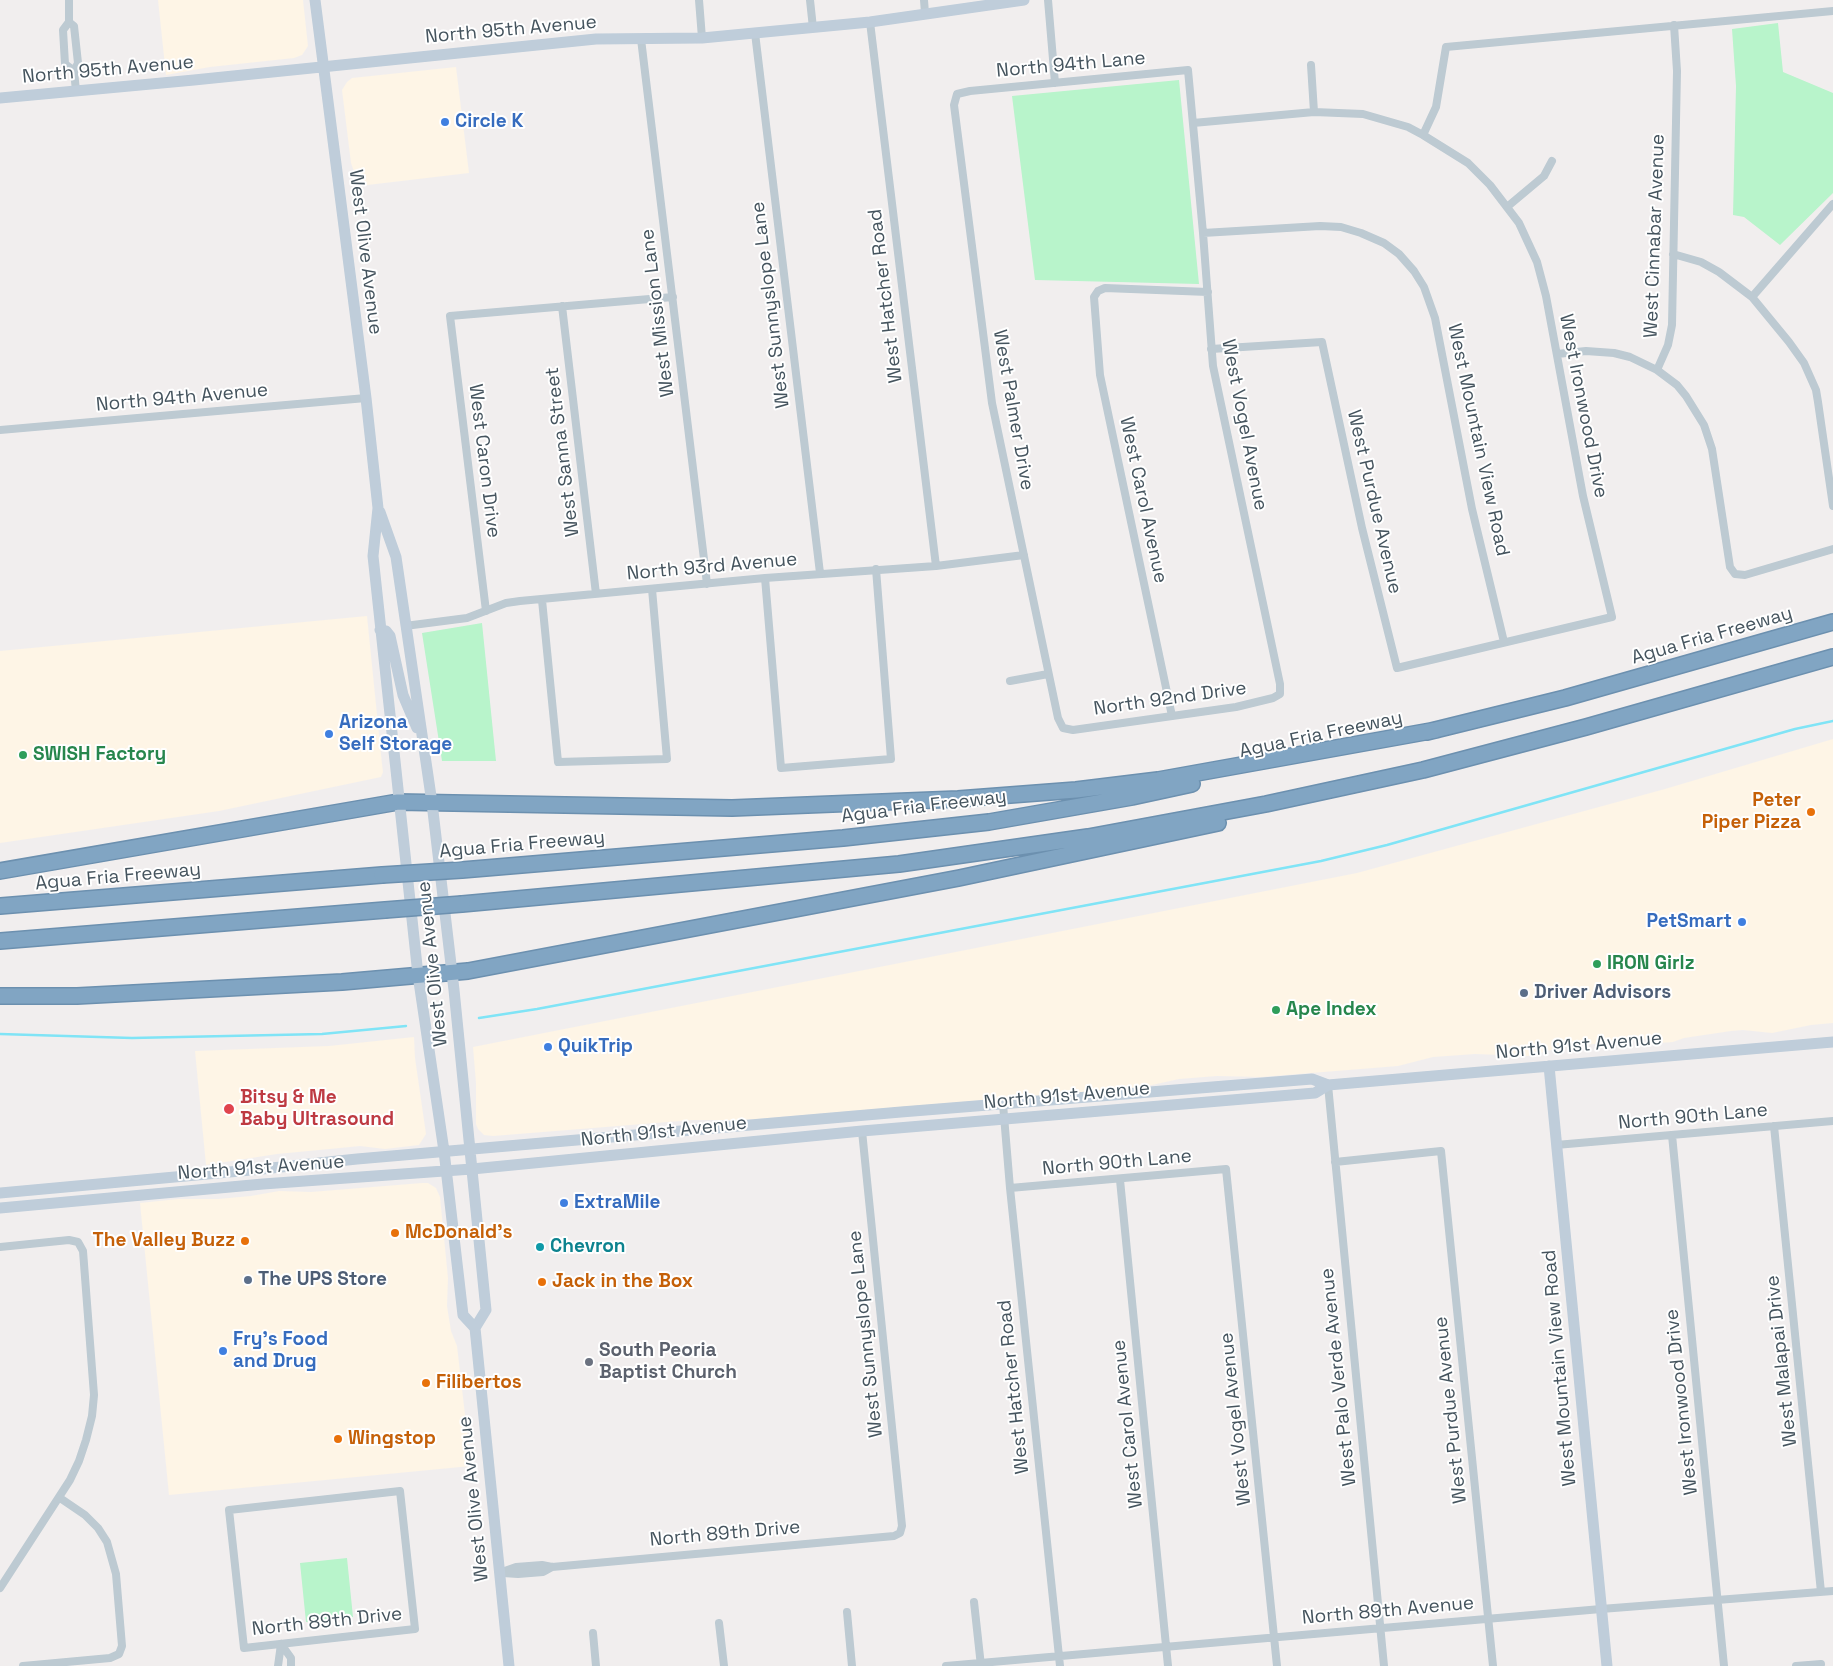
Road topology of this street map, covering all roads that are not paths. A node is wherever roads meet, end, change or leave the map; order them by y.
1 (69, 0) edge
2 (315, 0) edge
3 (698, 0) edge
4 (810, 0) edge
5 (924, 0) edge
6 (1024, 0) edge
7 (1048, 0) edge
8 (1833, 11) edge
9 (925, 13) junction
10 (69, 22) junction
11 (870, 22) junction
12 (1674, 25) junction
13 (813, 28) junction
14 (755, 33) junction
15 (702, 38) junction
16 (641, 39) junction
17 (1311, 64) dead end
18 (324, 66) junction
19 (1188, 70) joint
20 (74, 71) junction
21 (1055, 83) junction
22 (76, 91) junction
23 (957, 94) joint
24 (0, 98) edge
25 (1314, 112) junction
26 (1193, 123) junction
27 (1423, 135) junction
28 (1552, 161) dead end
29 (1507, 207) junction
30 (1831, 209) edge
31 (1203, 233) junction
32 (1673, 254) junction
33 (1208, 292) junction
34 (673, 297) junction
35 (1752, 297) junction
36 (562, 306) junction
37 (1210, 349) junction
38 (1556, 354) junction
39 (1657, 370) junction
40 (366, 398) junction
41 (0, 430) edge
42 (1833, 506) edge
43 (378, 508) junction
44 (1833, 549) edge
45 (1024, 554) junction
46 (936, 566) junction
47 (876, 569) junction
48 (820, 573) junction
49 (765, 578) junction
50 (707, 584) junction
51 (652, 589) junction
52 (596, 594) junction
53 (542, 600) junction
54 (486, 611) junction
55 (1832, 622) edge
56 (405, 626) junction
57 (380, 630) junction
58 (1504, 642) junction
59 (1833, 657) edge
60 (1048, 674) junction
61 (1010, 681) dead end
62 (1280, 694) joint
63 (1172, 716) junction
64 (1063, 728) joint
65 (1436, 730) junction
66 (421, 736) junction
67 (398, 802) junction
68 (432, 803) junction
69 (1266, 804) junction
70 (0, 871) edge
71 (0, 906) edge
72 (0, 941) edge
73 (452, 972) junction
74 (418, 975) junction
75 (0, 996) edge
76 (1833, 1042) edge
77 (1549, 1066) junction
78 (1328, 1085) junction
79 (1162, 1092) junction
80 (1003, 1104) junction
81 (1164, 1105) junction
82 (861, 1116) junction
83 (1004, 1119) junction
84 (1833, 1121) edge
85 (1774, 1126) junction
86 (731, 1127) junction
87 (862, 1131) junction
88 (1672, 1135) junction
89 (616, 1137) junction
90 (732, 1143) junction
91 (1556, 1145) junction
92 (470, 1149) junction
93 (444, 1151) junction
94 (618, 1155) junction
95 (1335, 1162) junction
96 (472, 1169) junction
97 (1226, 1169) joint
98 (447, 1171) junction
99 (1120, 1180) junction
100 (1010, 1188) junction
101 (0, 1193) edge
102 (0, 1208) edge
103 (0, 1246) edge
104 (475, 1328) junction
105 (60, 1498) junction
106 (900, 1533) joint
107 (499, 1572) junction
108 (0, 1588) edge
109 (1833, 1591) edge
110 (1821, 1592) junction
111 (1718, 1600) junction
112 (974, 1602) dead end
113 (1601, 1609) junction
114 (847, 1612) dead end
115 (1488, 1619) junction
116 (719, 1623) dead end
117 (1380, 1629) junction
118 (593, 1633) dead end
119 (1274, 1638) junction
120 (281, 1644) junction
121 (1166, 1646) junction
122 (1059, 1656) junction
123 (1821, 1664) dead end
124 (981, 1665) edge
125 (23, 1666) edge
126 (278, 1666) edge
127 (292, 1666) edge
128 (509, 1666) edge
129 (596, 1666) edge
130 (724, 1666) edge
131 (852, 1666) edge
132 (946, 1666) edge
133 (1060, 1666) edge
134 (1168, 1666) edge
135 (1277, 1666) edge
136 (1384, 1666) edge
137 (1493, 1666) edge
138 (1607, 1666) edge
139 (1724, 1666) edge
140 (1796, 1666) edge

1 - 10 street
2 - 18 main road, West Olive Avenue
3 - 15 street
4 - 13 street
5 - 9 street
6 - 9 main road, North 95th Avenue
7 - 21 street
8 - 12 street
9 - 11 main road, North 95th Avenue
10 - 20 street
10 - 20 street
11 - 13 main road, North 95th Avenue
11 - 46 street, West Hatcher Road
12 - 27 street
12 - 32 street, West Cinnabar Avenue
13 - 14 main road, North 95th Avenue
14 - 15 main road, North 95th Avenue
14 - 48 street, West Sunnyslope Lane
15 - 16 main road, North 95th Avenue
16 - 18 main road, North 95th Avenue
16 - 34 street, West Mission Lane
17 - 25 street
18 - 22 main road, North 95th Avenue
18 - 40 main road, West Olive Avenue
19 - 21 street, North 94th Lane
19 - 26 street, West Vogel Avenue
20 - 22 street
21 - 23 street, North 94th Lane
22 - 24 main road, North 95th Avenue
23 - 45 street, West Palmer Drive
25 - 26 street, West Ironwood Drive
25 - 27 street, West Ironwood Drive
26 - 31 street, West Vogel Avenue
27 - 29 street, West Ironwood Drive
28 - 29 street
29 - 38 street, West Ironwood Drive
30 - 35 street
31 - 33 street, West Vogel Avenue
31 - 58 street, West Mountain View Road
32 - 35 street
32 - 39 street, West Cinnabar Avenue
33 - 37 street, West Vogel Avenue
33 - 63 street, West Carol Avenue
34 - 36 street
34 - 50 street, West Mission Lane
35 - 42 street
36 - 52 street, West Sanna Street
36 - 54 street, West Caron Drive
37 - 58 street, West Purdue Avenue
37 - 62 street, West Vogel Avenue
38 - 39 street
38 - 58 street, West Ironwood Drive
39 - 44 street
40 - 41 street, North 94th Avenue
40 - 43 main road, West Olive Avenue
43 - 56 main road, West Olive Avenue
43 - 57 main road, West Olive Avenue
45 - 46 street, North 93rd Avenue
45 - 60 street, West Palmer Drive
46 - 47 street, North 93rd Avenue
47 - 48 street, North 93rd Avenue
47 - 49 street
48 - 49 street, North 93rd Avenue
49 - 50 street, North 93rd Avenue
50 - 51 street, North 93rd Avenue
51 - 52 street, North 93rd Avenue
51 - 53 street
52 - 53 street, North 93rd Avenue
53 - 54 street, North 93rd Avenue
54 - 56 street, North 93rd Avenue
55 - 65 highway, Agua Fria Freeway
56 - 66 main road, West Olive Avenue
57 - 66 main road
57 - 67 main road, West Olive Avenue
59 - 69 highway
60 - 61 street
60 - 64 street, West Palmer Drive
62 - 63 street, North 92nd Drive
63 - 64 street, North 92nd Drive
65 - 68 highway
65 - 71 highway, Agua Fria Freeway, bridge
66 - 68 main road, West Olive Avenue
67 - 68 highway
67 - 70 highway
67 - 74 main road, West Olive Avenue
68 - 73 main road, West Olive Avenue
69 - 72 highway, bridge
69 - 73 highway
73 - 74 highway
73 - 92 main road, West Olive Avenue
74 - 75 highway
74 - 93 main road, West Olive Avenue
76 - 77 main road, North 91st Avenue
77 - 78 main road, North 91st Avenue
77 - 91 main road, West Mountain View Road
78 - 79 main road, North 91st Avenue
78 - 81 main road, North 91st Avenue
78 - 95 street, West Palo Verde Avenue
79 - 80 main road, North 91st Avenue
79 - 81 main road
80 - 82 main road, North 91st Avenue
80 - 83 street, West Hatcher Road
81 - 83 main road, North 91st Avenue
82 - 86 main road, North 91st Avenue
82 - 87 main road
83 - 87 main road, North 91st Avenue
83 - 100 street, West Hatcher Road
84 - 85 street, North 90th Lane
85 - 88 street, North 90th Lane
85 - 110 street, West Malapai Drive
86 - 89 main road, North 91st Avenue
86 - 90 main road
87 - 90 main road, North 91st Avenue
87 - 106 street, West Sunnyslope Lane
88 - 91 street, North 90th Lane
88 - 111 street, West Ironwood Drive
89 - 92 main road, North 91st Avenue
89 - 94 main road
90 - 94 main road, North 91st Avenue
91 - 113 main road, West Mountain View Road
92 - 93 main road, North 91st Avenue
92 - 96 main road, West Olive Avenue
93 - 98 main road, West Olive Avenue
93 - 101 main road, North 91st Avenue
94 - 96 main road, North 91st Avenue
95 - 115 street, West Purdue Avenue
95 - 117 street, West Palo Verde Avenue
96 - 98 main road, North 91st Avenue
96 - 104 main road, West Olive Avenue
97 - 99 street, North 90th Lane
97 - 119 street, West Vogel Avenue
98 - 102 main road, North 91st Avenue
98 - 104 main road, West Olive Avenue
99 - 100 street, North 90th Lane
99 - 121 street, West Carol Avenue
100 - 122 street, West Hatcher Road
103 - 105 street
104 - 107 main road, West Olive Avenue
105 - 108 street
105 - 125 street
106 - 107 street, North 89th Drive
107 - 128 main road, West Olive Avenue
109 - 110 street, North 89th Avenue
110 - 111 street, North 89th Avenue
111 - 113 street, North 89th Avenue
111 - 139 street, West Ironwood Drive
112 - 124 street
113 - 115 street, North 89th Avenue
113 - 138 main road, West Mountain View Road
114 - 131 street
115 - 117 street, North 89th Avenue
115 - 137 street, West Purdue Avenue
116 - 130 street
117 - 119 street, North 89th Avenue
117 - 136 street, West Palo Verde Avenue
118 - 129 street
119 - 121 street, North 89th Avenue
119 - 135 street, West Vogel Avenue
120 - 120 street, North 89th Drive
120 - 126 street
120 - 127 street
121 - 122 street, North 89th Avenue
121 - 134 street, West Carol Avenue
122 - 124 street, North 89th Avenue
122 - 133 street, West Hatcher Road
123 - 140 street
124 - 132 street, North 89th Avenue

